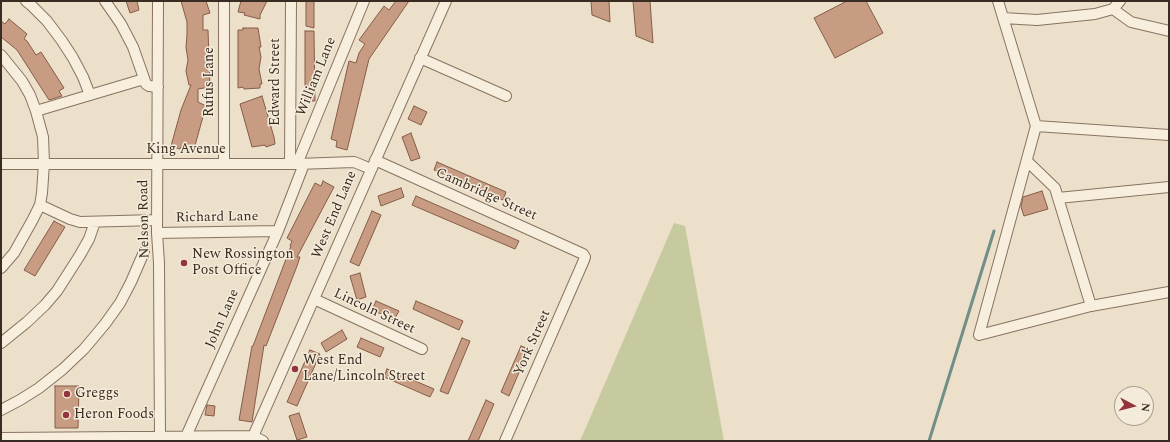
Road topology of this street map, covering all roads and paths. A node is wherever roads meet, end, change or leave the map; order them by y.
1 (26, 1) edge
2 (105, 1) edge
3 (158, 1) edge
4 (224, 1) edge
5 (291, 1) edge
6 (364, 1) edge
7 (446, 1) edge
8 (998, 1) edge
9 (1116, 5) edge
10 (1003, 18) junction
11 (1169, 31) edge
12 (1, 55) edge
13 (420, 58) junction
14 (144, 79) junction
15 (158, 87) junction
16 (90, 95) junction
17 (506, 96) dead end
18 (36, 111) junction
19 (1036, 126) junction
20 (1169, 135) edge
21 (1027, 161) junction
22 (44, 163) junction
23 (158, 163) junction
24 (1, 164) edge
25 (224, 164) junction
26 (297, 164) junction
27 (373, 165) junction
28 (1169, 187) edge
29 (1058, 198) junction
30 (40, 205) junction
31 (157, 220) junction
32 (95, 222) junction
33 (278, 231) junction
34 (157, 233) junction
35 (144, 252) dead end
36 (585, 256) joint
37 (1, 268) edge
38 (1169, 292) edge
39 (314, 299) junction
40 (1091, 306) junction
41 (1, 343) edge
42 (422, 350) dead end
43 (1, 410) edge
44 (160, 437) junction
45 (1, 438) edge
46 (185, 439) edge
47 (252, 439) edge
48 (263, 441) edge
49 (505, 441) edge

1 - 16 street
2 - 14 street
3 - 15 street, Nelson Road
4 - 25 street, Rufus Lane
5 - 26 street, Edward Street
6 - 26 street, William Lane
7 - 13 street, West End Lane
8 - 10 street
9 - 10 street
9 - 11 street
10 - 19 street
12 - 18 street
13 - 17 street
13 - 27 street, West End Lane
14 - 15 street
14 - 16 street
15 - 23 street, Nelson Road
16 - 18 street
18 - 22 street
19 - 20 street
19 - 21 street
21 - 29 street
21 - 40 street
22 - 23 street, King Avenue
22 - 24 street, King Avenue
22 - 30 street
23 - 25 street, King Avenue
23 - 31 street, Nelson Road
25 - 26 street, King Avenue
26 - 27 street, King Avenue
26 - 33 street, John Lane
27 - 36 street, Cambridge Street
27 - 39 street, West End Lane
28 - 29 street
29 - 40 street
30 - 32 street
30 - 37 street
31 - 32 street
31 - 34 street, Nelson Road
32 - 41 street
33 - 34 street, Richard Lane
33 - 46 street, John Lane
34 - 44 street, Nelson Road
35 - 43 street
36 - 49 street, York Street
38 - 40 street
39 - 42 street, Lincoln Street
39 - 47 street, West End Lane
44 - 45 street
44 - 46 street
46 - 47 street
47 - 48 street

